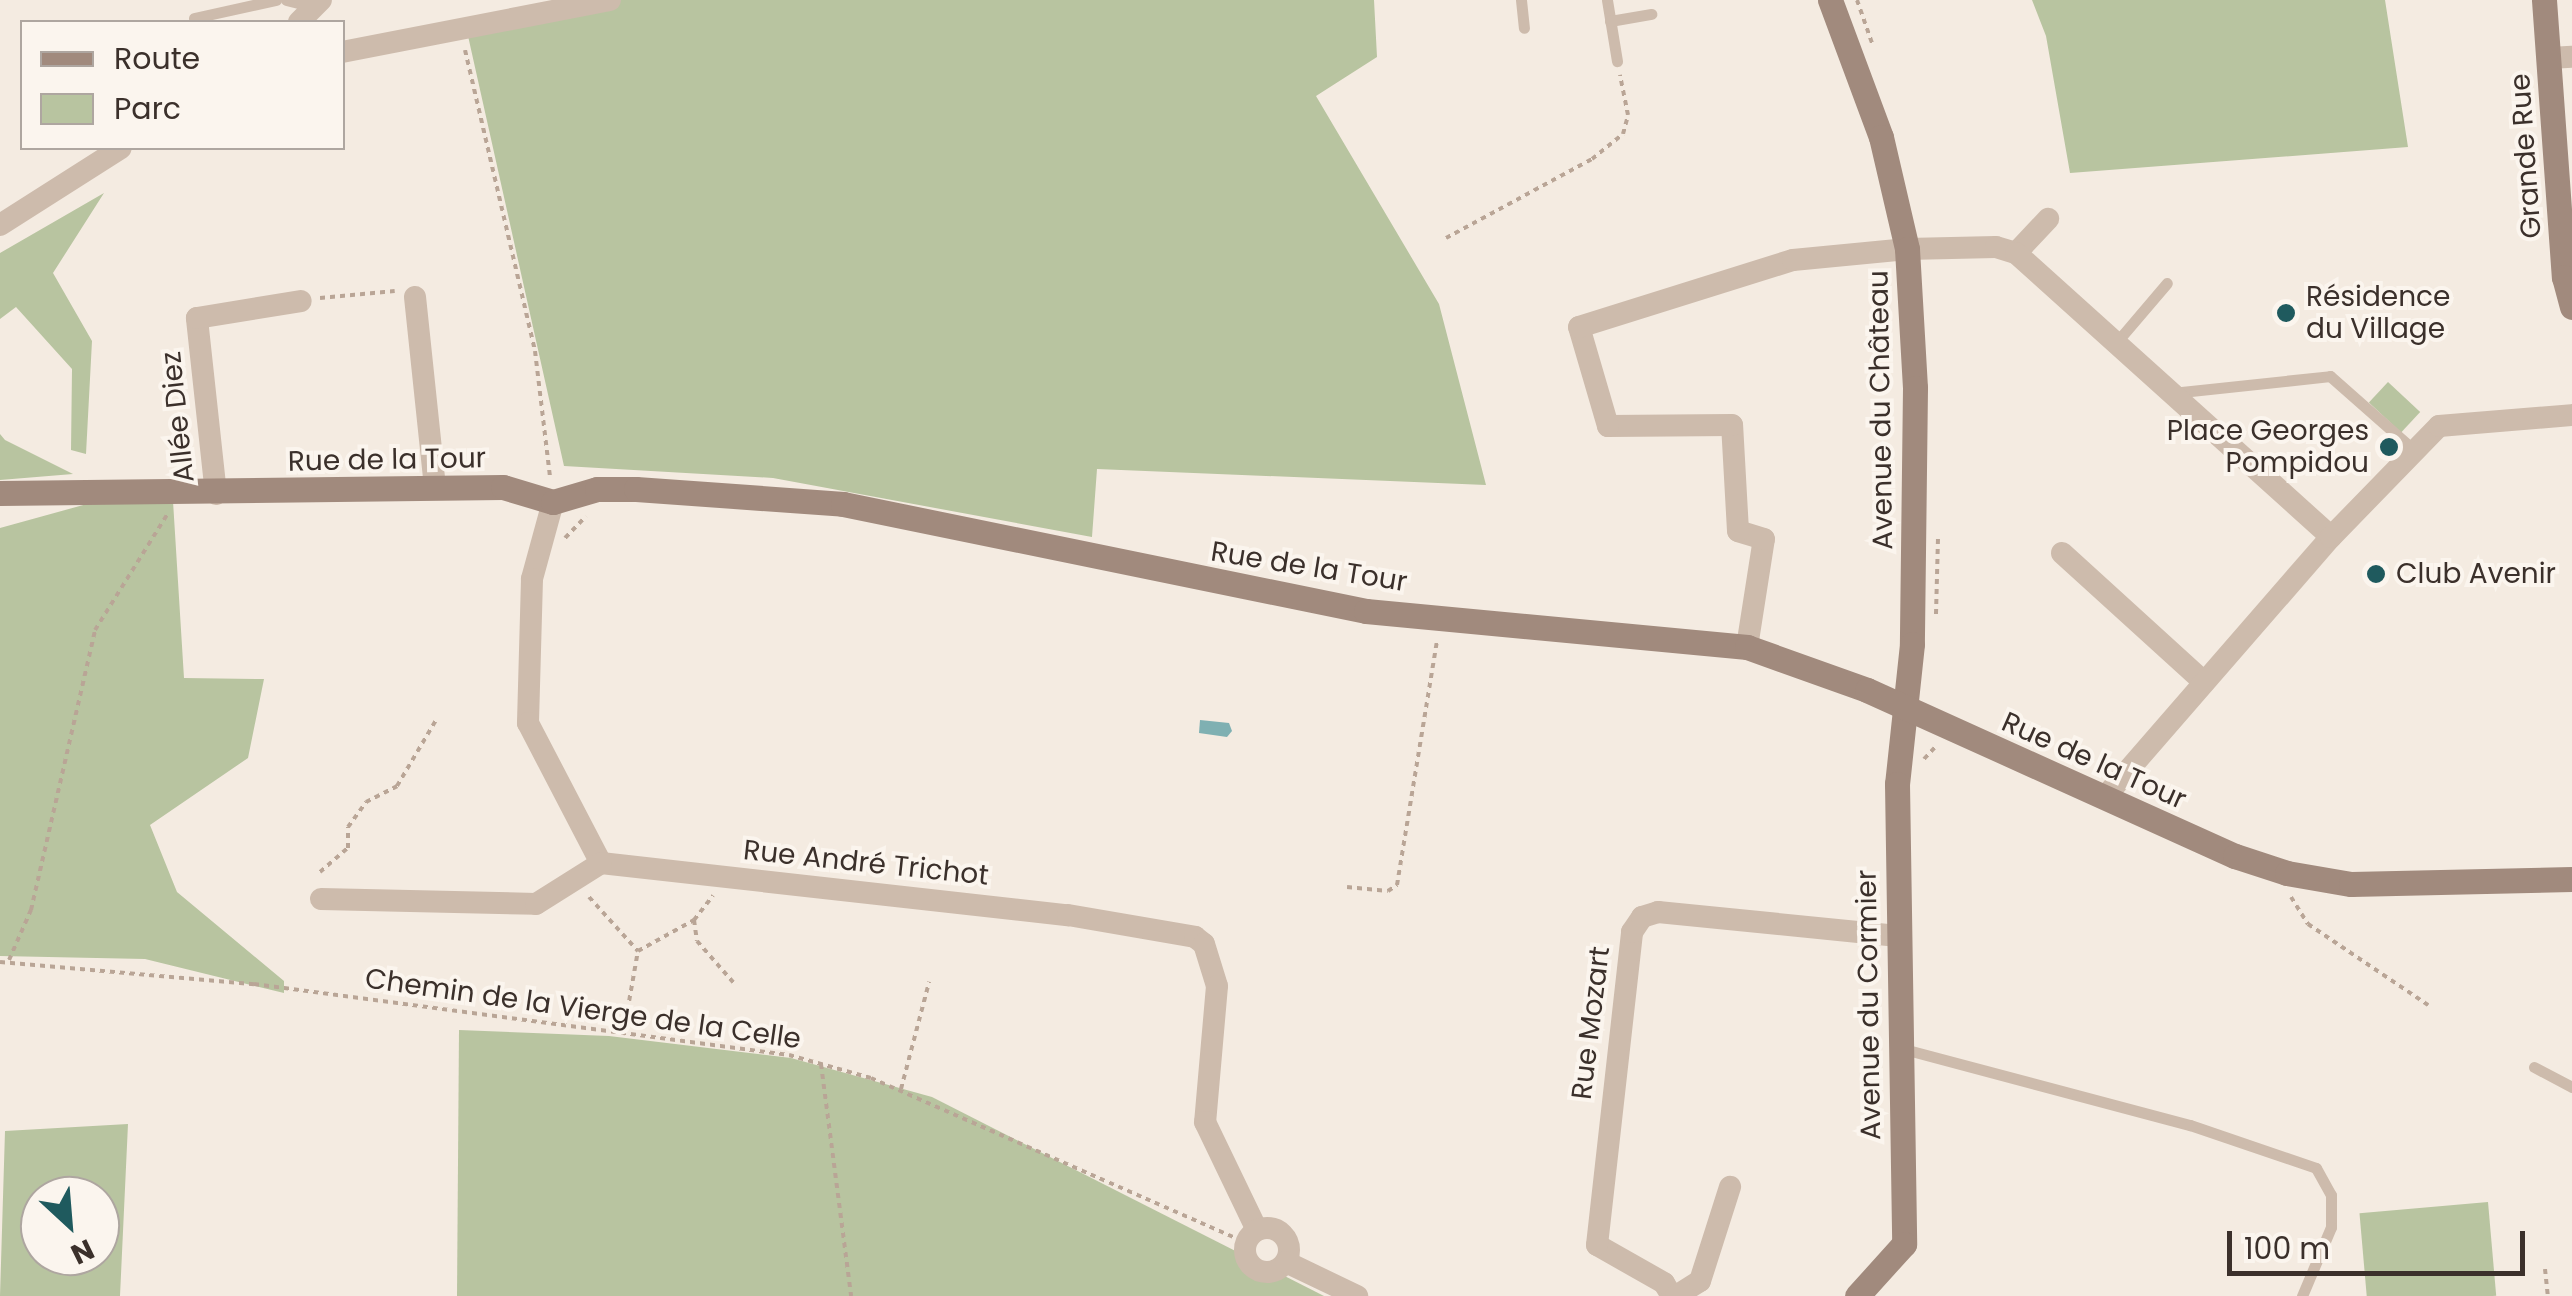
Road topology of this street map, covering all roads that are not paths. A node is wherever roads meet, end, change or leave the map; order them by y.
1 (276, 0) edge
2 (286, 0) edge
3 (610, 0) edge
4 (1521, 0) edge
5 (1607, 0) edge
6 (1830, 0) edge
7 (2544, 0) edge
8 (312, 10) edge
9 (1650, 14) dead end
10 (194, 18) dead end
11 (1610, 21) junction
12 (1524, 28) dead end
13 (345, 51) edge
14 (2561, 57) edge
15 (1617, 61) road end
16 (119, 150) edge
17 (2048, 219) dead end
18 (0, 224) edge
19 (1908, 249) junction
20 (2016, 253) junction
21 (2167, 283) dead end
22 (415, 297) road end
23 (300, 301) road end
24 (2572, 307) edge
25 (2115, 344) junction
26 (2170, 393) junction
27 (2572, 415) edge
28 (2414, 450) junction
29 (435, 488) junction
30 (0, 494) edge
31 (216, 494) junction
32 (553, 502) junction
33 (2331, 537) junction
34 (2062, 553) dead end
35 (1747, 646) junction
36 (2204, 682) junction
37 (1906, 710) junction
38 (2104, 798) junction
39 (601, 863) junction
40 (2572, 879) edge
41 (321, 899) dead end
42 (1898, 936) junction
43 (1896, 1047) junction
44 (2534, 1067) dead end
45 (2572, 1088) edge
46 (1730, 1187) dead end
47 (1251, 1236) junction
48 (1286, 1262) junction
49 (1867, 1293) edge
50 (1357, 1296) edge
51 (1674, 1296) edge
52 (2302, 1296) edge

1 - 10 lane
2 - 8 lane
3 - 13 street
4 - 12 lane
5 - 11 lane
6 - 19 street, Avenue du Château
7 - 14 street, Grande Rue
9 - 11 lane
11 - 15 lane
14 - 24 street, Grande Rue
16 - 18 street
17 - 20 street
19 - 20 street
19 - 35 street
19 - 37 street, Avenue du Château
20 - 25 street
21 - 25 lane
22 - 29 street
23 - 31 street, Allée Diez
25 - 26 street
26 - 28 lane
26 - 33 street
27 - 28 street
28 - 33 street
29 - 31 street, Rue de la Tour
29 - 32 street, Rue de la Tour
30 - 31 street, Rue de la Tour
32 - 35 street, Rue de la Tour
32 - 39 street
33 - 36 street
34 - 36 street
35 - 37 street, Rue de la Tour
36 - 38 street
37 - 38 street, Rue de la Tour
37 - 42 street, Avenue du Cormier
38 - 40 street, Rue de la Tour
39 - 41 street
39 - 47 street, Rue André Trichot
42 - 43 street, Avenue du Cormier
42 - 51 street, Rue Mozart
43 - 49 street, Avenue du Cormier
43 - 52 lane
44 - 45 lane
46 - 51 street
47 - 48 street
47 - 48 street
48 - 50 street

